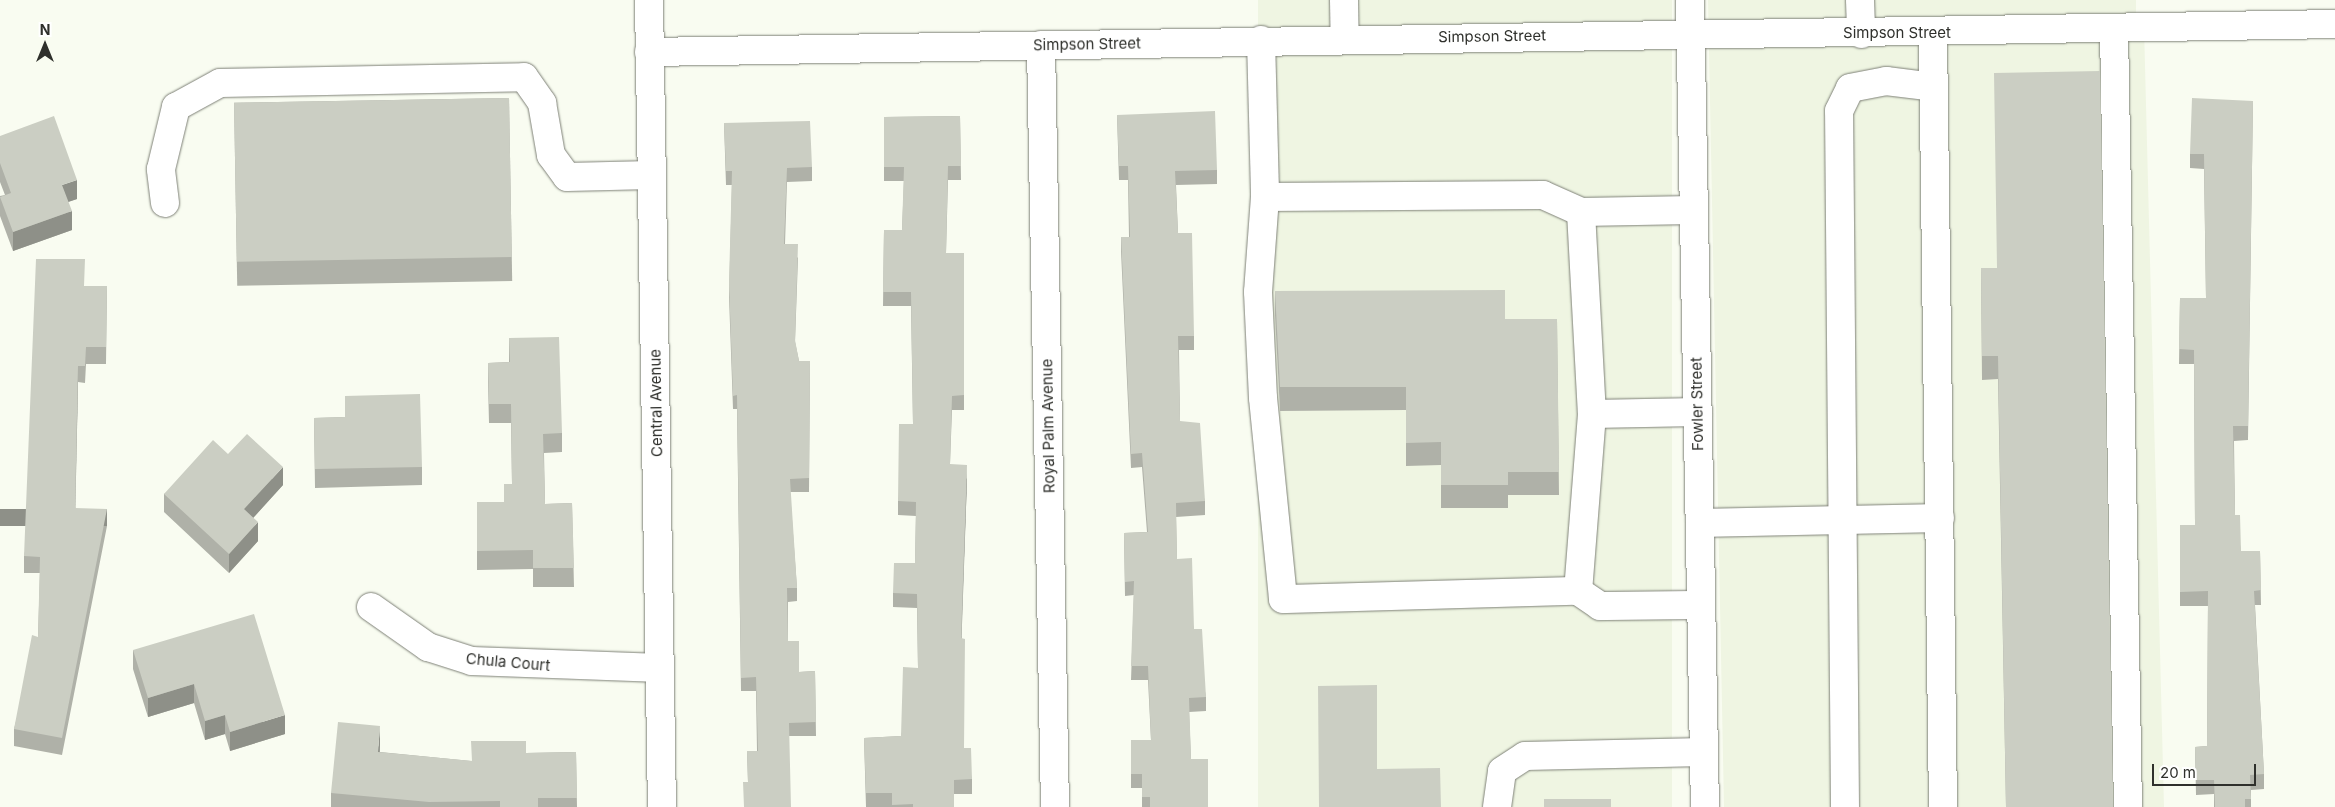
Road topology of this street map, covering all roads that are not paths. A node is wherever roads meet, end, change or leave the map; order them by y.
1 (649, 0) edge
2 (1344, 0) edge
3 (1690, 0) edge
4 (1860, 0) edge
5 (2335, 24) edge
6 (2114, 30) junction
7 (1690, 32) junction
8 (1861, 34) junction
9 (1933, 34) junction
10 (1345, 39) junction
11 (1261, 40) junction
12 (2335, 41) edge
13 (1041, 45) junction
14 (650, 52) junction
15 (1934, 87) junction
16 (652, 175) junction
17 (1265, 197) junction
18 (165, 203) dead end
19 (1693, 210) junction
20 (1581, 212) junction
21 (1698, 412) junction
22 (1592, 414) junction
23 (1940, 518) junction
24 (1843, 519) junction
25 (1700, 523) junction
26 (1578, 591) junction
27 (1701, 605) junction
28 (371, 607) dead end
29 (660, 668) junction
30 (1704, 752) junction
31 (662, 807) edge
32 (1055, 807) edge
33 (1497, 807) edge
34 (1706, 807) edge
35 (1845, 807) edge
36 (1943, 807) edge
37 (2128, 807) edge

1 - 14 street, Central Avenue
2 - 10 street
3 - 7 street, Fowler Street
4 - 8 street
5 - 6 street, Simpson Street
5 - 12 street
6 - 9 street, Simpson Street
6 - 37 street
7 - 8 street, Simpson Street
7 - 10 street, Simpson Street
7 - 19 street, Fowler Street
8 - 9 street, Simpson Street
9 - 15 street
10 - 11 street, Simpson Street
11 - 13 street, Simpson Street
11 - 17 street
13 - 14 street, Simpson Street
13 - 32 street, Royal Palm Avenue
14 - 16 street, Central Avenue
15 - 23 street
15 - 24 street
16 - 18 street
16 - 29 street, Central Avenue
17 - 20 street
17 - 26 street
19 - 20 street
19 - 21 street, Fowler Street
20 - 22 street
21 - 22 street
21 - 25 street, Fowler Street
22 - 26 street
23 - 24 street
23 - 36 street
24 - 25 street
24 - 35 street
25 - 27 street, Fowler Street
26 - 27 street
27 - 30 street, Fowler Street
28 - 29 street, Chula Court
29 - 31 street, Central Avenue
30 - 33 street
30 - 34 street, Fowler Street

